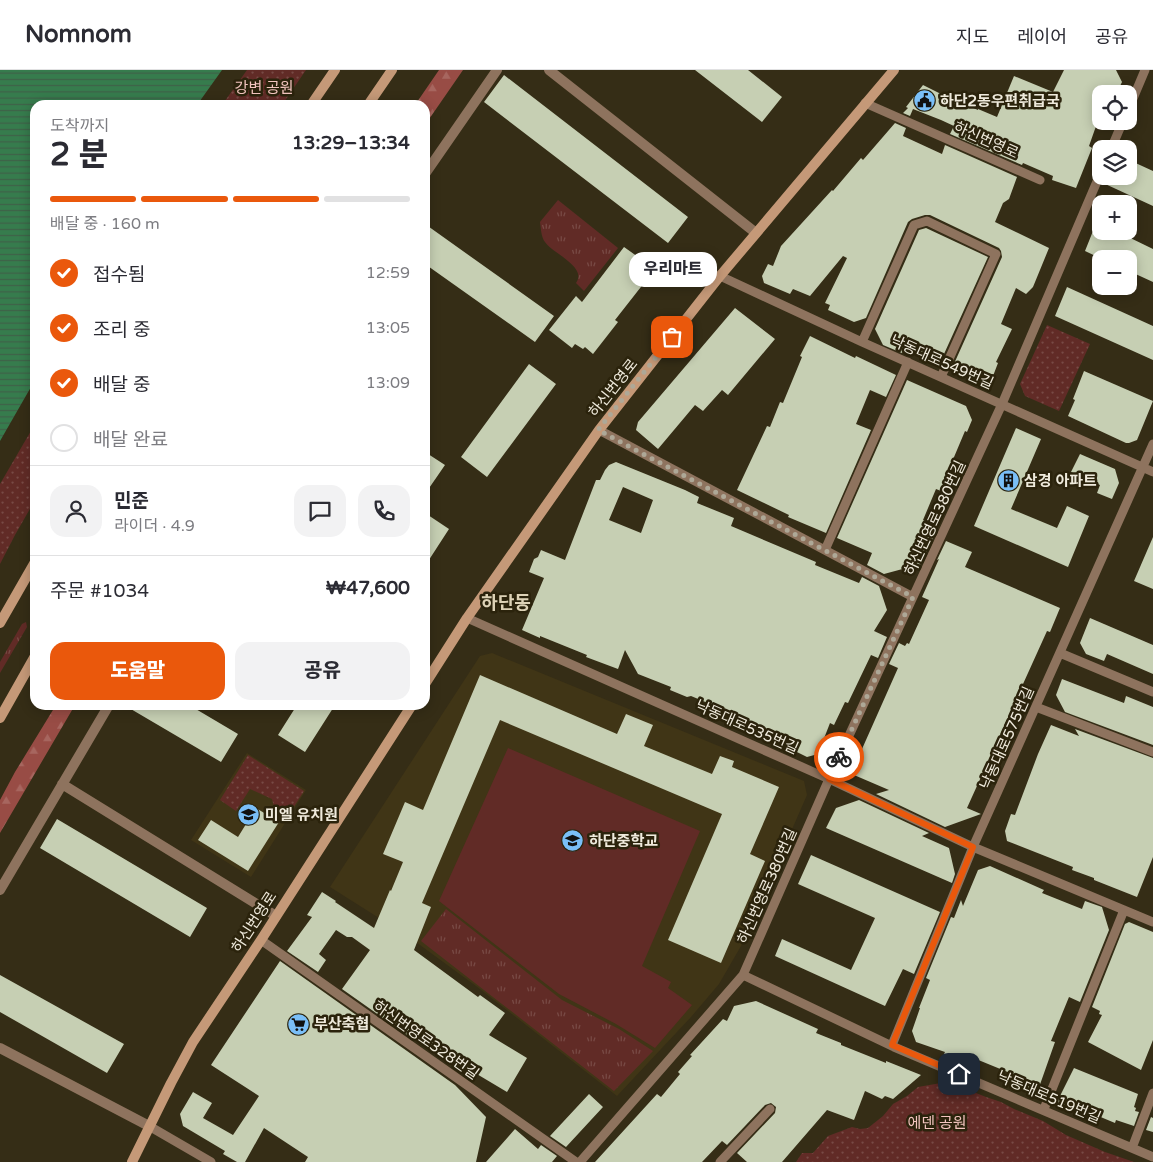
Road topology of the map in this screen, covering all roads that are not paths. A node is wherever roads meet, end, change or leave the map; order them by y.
1 (335, 70) edge
2 (392, 70) edge
3 (497, 70) edge
4 (549, 70) edge
5 (894, 70) edge
6 (1145, 70) edge
7 (1137, 89) edge
8 (314, 100) edge
9 (371, 100) edge
10 (865, 103) junction
11 (430, 167) edge
12 (1040, 180) dead end
13 (1095, 185) edge
14 (756, 233) junction
15 (720, 276) junction
16 (862, 342) junction
17 (908, 362) junction
18 (941, 377) junction
19 (1002, 404) junction
20 (598, 430) junction
21 (1153, 444) edge
22 (1142, 467) junction
23 (1153, 472) edge
24 (825, 550) junction
25 (30, 571) edge
26 (913, 597) junction
27 (467, 618) junction
28 (0, 623) edge
29 (1060, 653) junction
30 (30, 665) edge
31 (430, 676) edge
32 (1153, 692) edge
33 (1036, 707) junction
34 (106, 710) edge
35 (409, 710) edge
36 (0, 718) edge
37 (1153, 752) edge
38 (829, 779) junction
39 (62, 784) junction
40 (973, 847) junction
41 (0, 890) edge
42 (1124, 910) junction
43 (276, 916) junction
44 (1153, 922) edge
45 (261, 940) junction
46 (743, 975) junction
47 (892, 1045) junction
48 (0, 1048) edge
49 (1153, 1093) edge
50 (770, 1108) dead end
51 (1044, 1109) junction
52 (149, 1126) junction
53 (1132, 1148) junction
54 (1153, 1157) edge
55 (132, 1162) edge
56 (211, 1162) edge
57 (576, 1162) edge
58 (580, 1162) edge
59 (720, 1162) edge

1 - 8 street
2 - 9 street
3 - 11 street
4 - 14 street
5 - 10 street, 하신번영로
6 - 7 lane
10 - 12 lane, 하신번영로
10 - 14 street, 하신번영로
13 - 19 lane, 하신번영로380번길
14 - 15 street, 하신번영로
15 - 16 lane, 낙동대로549번길
15 - 20 street, 하신번영로
16 - 17 lane, 낙동대로549번길
16 - 18 lane
17 - 18 lane, 낙동대로549번길
17 - 24 lane
18 - 19 lane, 낙동대로549번길
19 - 22 lane, 낙동대로549번길
19 - 26 lane, 하신번영로380번길
20 - 24 lane
20 - 27 street, 하신번영로
21 - 22 lane, 낙동대로575번길
22 - 23 lane, 낙동대로549번길
22 - 29 lane, 낙동대로575번길
24 - 26 lane
25 - 28 street
26 - 38 lane, 하신번영로380번길
27 - 31 street, 하신번영로
27 - 38 lane, 낙동대로535번길
29 - 32 lane
29 - 33 lane, 낙동대로575번길
30 - 36 street
33 - 37 lane
33 - 40 lane, 낙동대로575번길
34 - 39 street
35 - 43 street, 하신번영로
38 - 40 lane, 낙동대로535번길
38 - 46 lane, 하신번영로380번길
39 - 41 street
39 - 43 street
40 - 42 lane, 낙동대로535번길
40 - 47 lane, 낙동대로575번길
42 - 44 lane, 낙동대로535번길
42 - 51 lane
43 - 45 street, 하신번영로
45 - 52 street, 하신번영로
45 - 57 lane, 하신번영로328번길
46 - 47 lane, 낙동대로519번길
46 - 58 lane, 하신번영로380번길
47 - 51 lane, 낙동대로519번길
48 - 52 street
49 - 53 lane
50 - 59 lane
51 - 53 lane, 낙동대로519번길
52 - 55 street, 하신번영로
52 - 56 lane
53 - 54 lane, 낙동대로519번길

